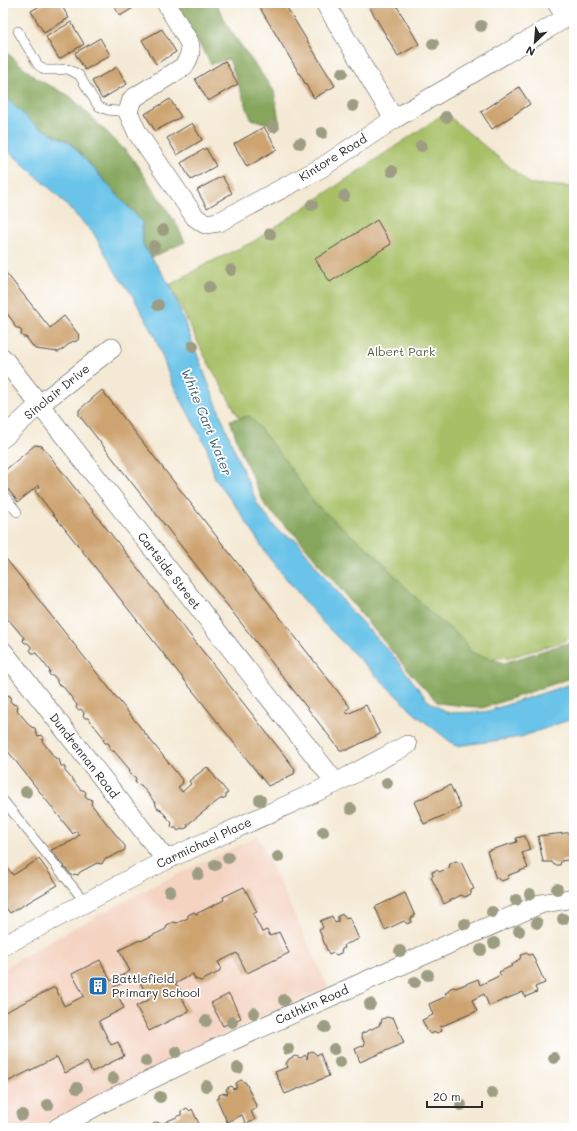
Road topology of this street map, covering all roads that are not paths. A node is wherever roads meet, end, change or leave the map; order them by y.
1 (166, 3) edge
2 (325, 3) edge
3 (566, 11) edge
4 (18, 31) dead end
5 (128, 112) junction
6 (394, 119) junction
7 (112, 348) dead end
8 (3, 358) edge
9 (39, 404) junction
10 (3, 438) edge
11 (3, 494) edge
12 (18, 512) dead end
13 (3, 651) edge
14 (407, 745) dead end
15 (336, 783) junction
16 (3, 800) edge
17 (166, 860) junction
18 (574, 898) edge
19 (85, 902) junction
20 (3, 946) edge
21 (57, 1128) edge

1 - 5 street
2 - 6 street
3 - 6 street, Kintore Road
4 - 5 lane
5 - 6 street, Kintore Road
7 - 9 street, Sinclair Drive
8 - 9 street, Cartside Street
9 - 10 street, Sinclair Drive
9 - 15 street, Cartside Street
11 - 12 lane
13 - 17 street, Dundrennan Road
14 - 15 street, Carmichael Place
15 - 17 street, Carmichael Place
16 - 19 lane
17 - 19 street, Carmichael Place
18 - 21 street, Cathkin Road
19 - 20 street, Carmichael Place

